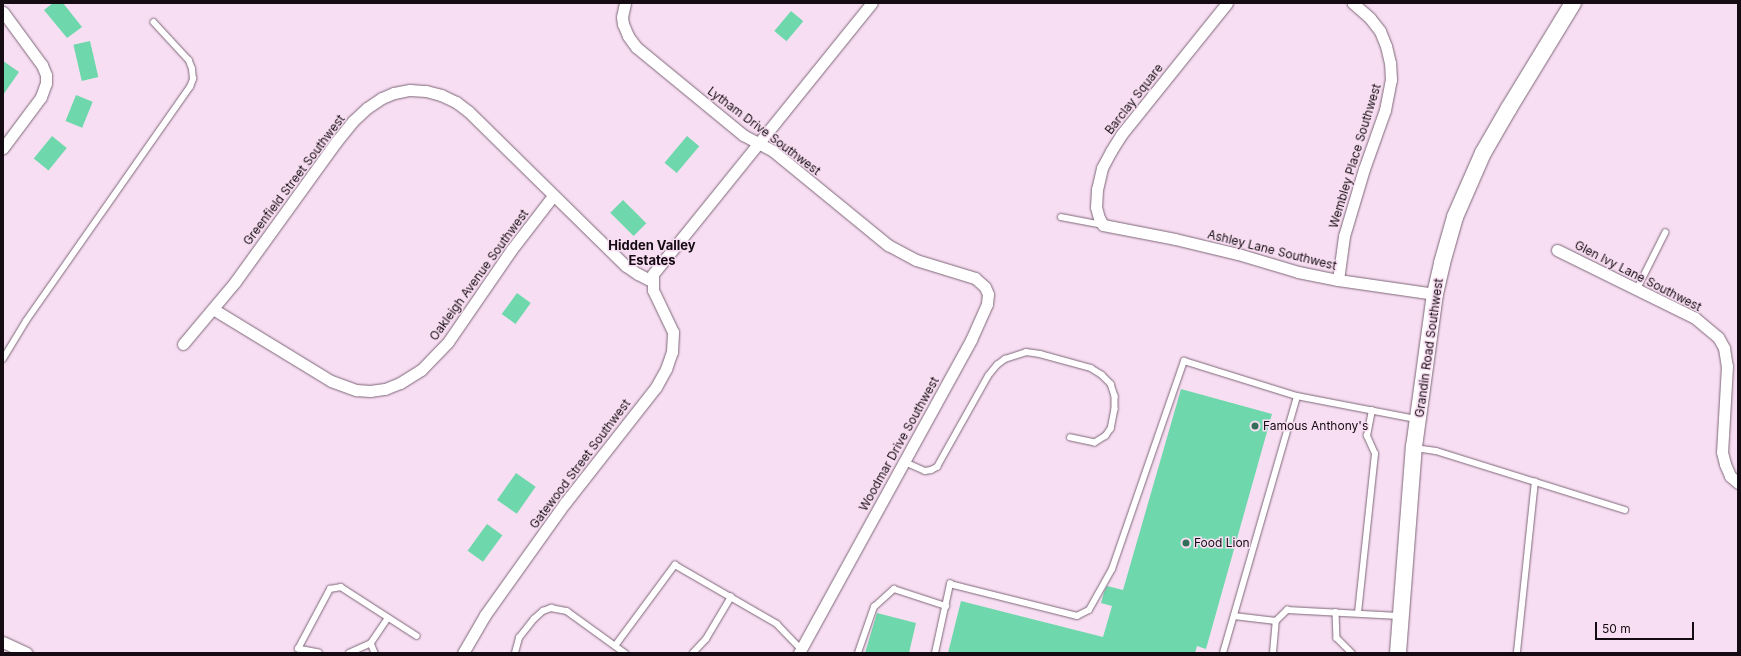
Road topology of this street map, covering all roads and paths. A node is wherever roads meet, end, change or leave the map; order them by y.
1 (625, 3) edge
2 (872, 3) edge
3 (1227, 3) edge
4 (1354, 3) edge
5 (1573, 3) edge
6 (3, 12) edge
7 (154, 23) dead end
8 (759, 143) junction
9 (3, 148) edge
10 (553, 196) junction
11 (1061, 217) dead end
12 (1104, 225) junction
13 (1664, 233) dead end
14 (1557, 250) dead end
15 (941, 267) joint
16 (1338, 280) junction
17 (652, 281) junction
18 (1637, 289) junction
19 (1435, 294) junction
20 (213, 309) junction
21 (183, 344) dead end
22 (3, 359) edge
23 (1297, 396) junction
24 (1372, 410) junction
25 (1418, 419) junction
26 (1071, 438) dead end
27 (1414, 447) junction
28 (905, 462) junction
29 (1535, 482) junction
30 (1738, 483) edge
31 (1625, 510) dead end
32 (731, 597) junction
33 (946, 606) junction
34 (1336, 612) junction
35 (1358, 614) junction
36 (1234, 616) junction
37 (1400, 616) junction
38 (388, 618) junction
39 (1276, 621) junction
40 (417, 636) dead end
41 (3, 642) edge
42 (371, 643) junction
43 (615, 646) junction
44 (800, 651) edge
45 (1517, 652) edge
46 (27, 653) edge
47 (319, 653) edge
48 (349, 653) edge
49 (375, 653) edge
50 (463, 653) edge
51 (515, 653) edge
52 (625, 653) edge
53 (693, 653) edge
54 (858, 653) edge
55 (935, 653) edge
56 (1223, 653) edge
57 (1273, 653) edge
58 (1352, 653) edge
59 (1398, 653) edge

1 - 8 street, Lytham Drive Southwest
2 - 8 street
3 - 12 street, Barclay Square
4 - 16 street, Wembley Place Southwest
5 - 19 street, Grandin Road Southwest
6 - 9 street
7 - 22 lane
8 - 15 street, Lytham Drive Southwest
8 - 17 street
10 - 17 street, Greenfield Street Southwest
10 - 20 street, Oakleigh Avenue Southwest
10 - 20 street, Greenfield Street Southwest
11 - 12 lane
12 - 16 street, Ashley Lane Southwest
13 - 18 lane
14 - 18 street, Glen Ivy Lane Southwest
15 - 28 street, Woodmar Drive Southwest
16 - 19 street, Ashley Lane Southwest
17 - 50 street, Gatewood Street Southwest
18 - 30 street, Glen Ivy Lane Southwest
19 - 25 street, Grandin Road Southwest
20 - 21 street, Greenfield Street Southwest
23 - 24 lane
23 - 33 lane
23 - 36 lane
24 - 25 lane
24 - 35 lane
25 - 27 street, Grandin Road Southwest
26 - 28 lane
27 - 29 lane
27 - 37 street, Grandin Road Southwest
28 - 44 street, Woodmar Drive Southwest
29 - 31 lane
29 - 45 lane
32 - 43 lane
32 - 44 lane
32 - 53 lane
33 - 54 lane
33 - 55 lane
34 - 35 lane
34 - 39 lane
34 - 58 lane
35 - 37 lane
36 - 39 lane
36 - 56 lane
37 - 59 street, Grandin Road Southwest
38 - 40 lane
38 - 42 lane
38 - 47 lane
39 - 57 lane
41 - 46 street
42 - 48 lane
42 - 49 lane
43 - 51 lane
43 - 52 lane

